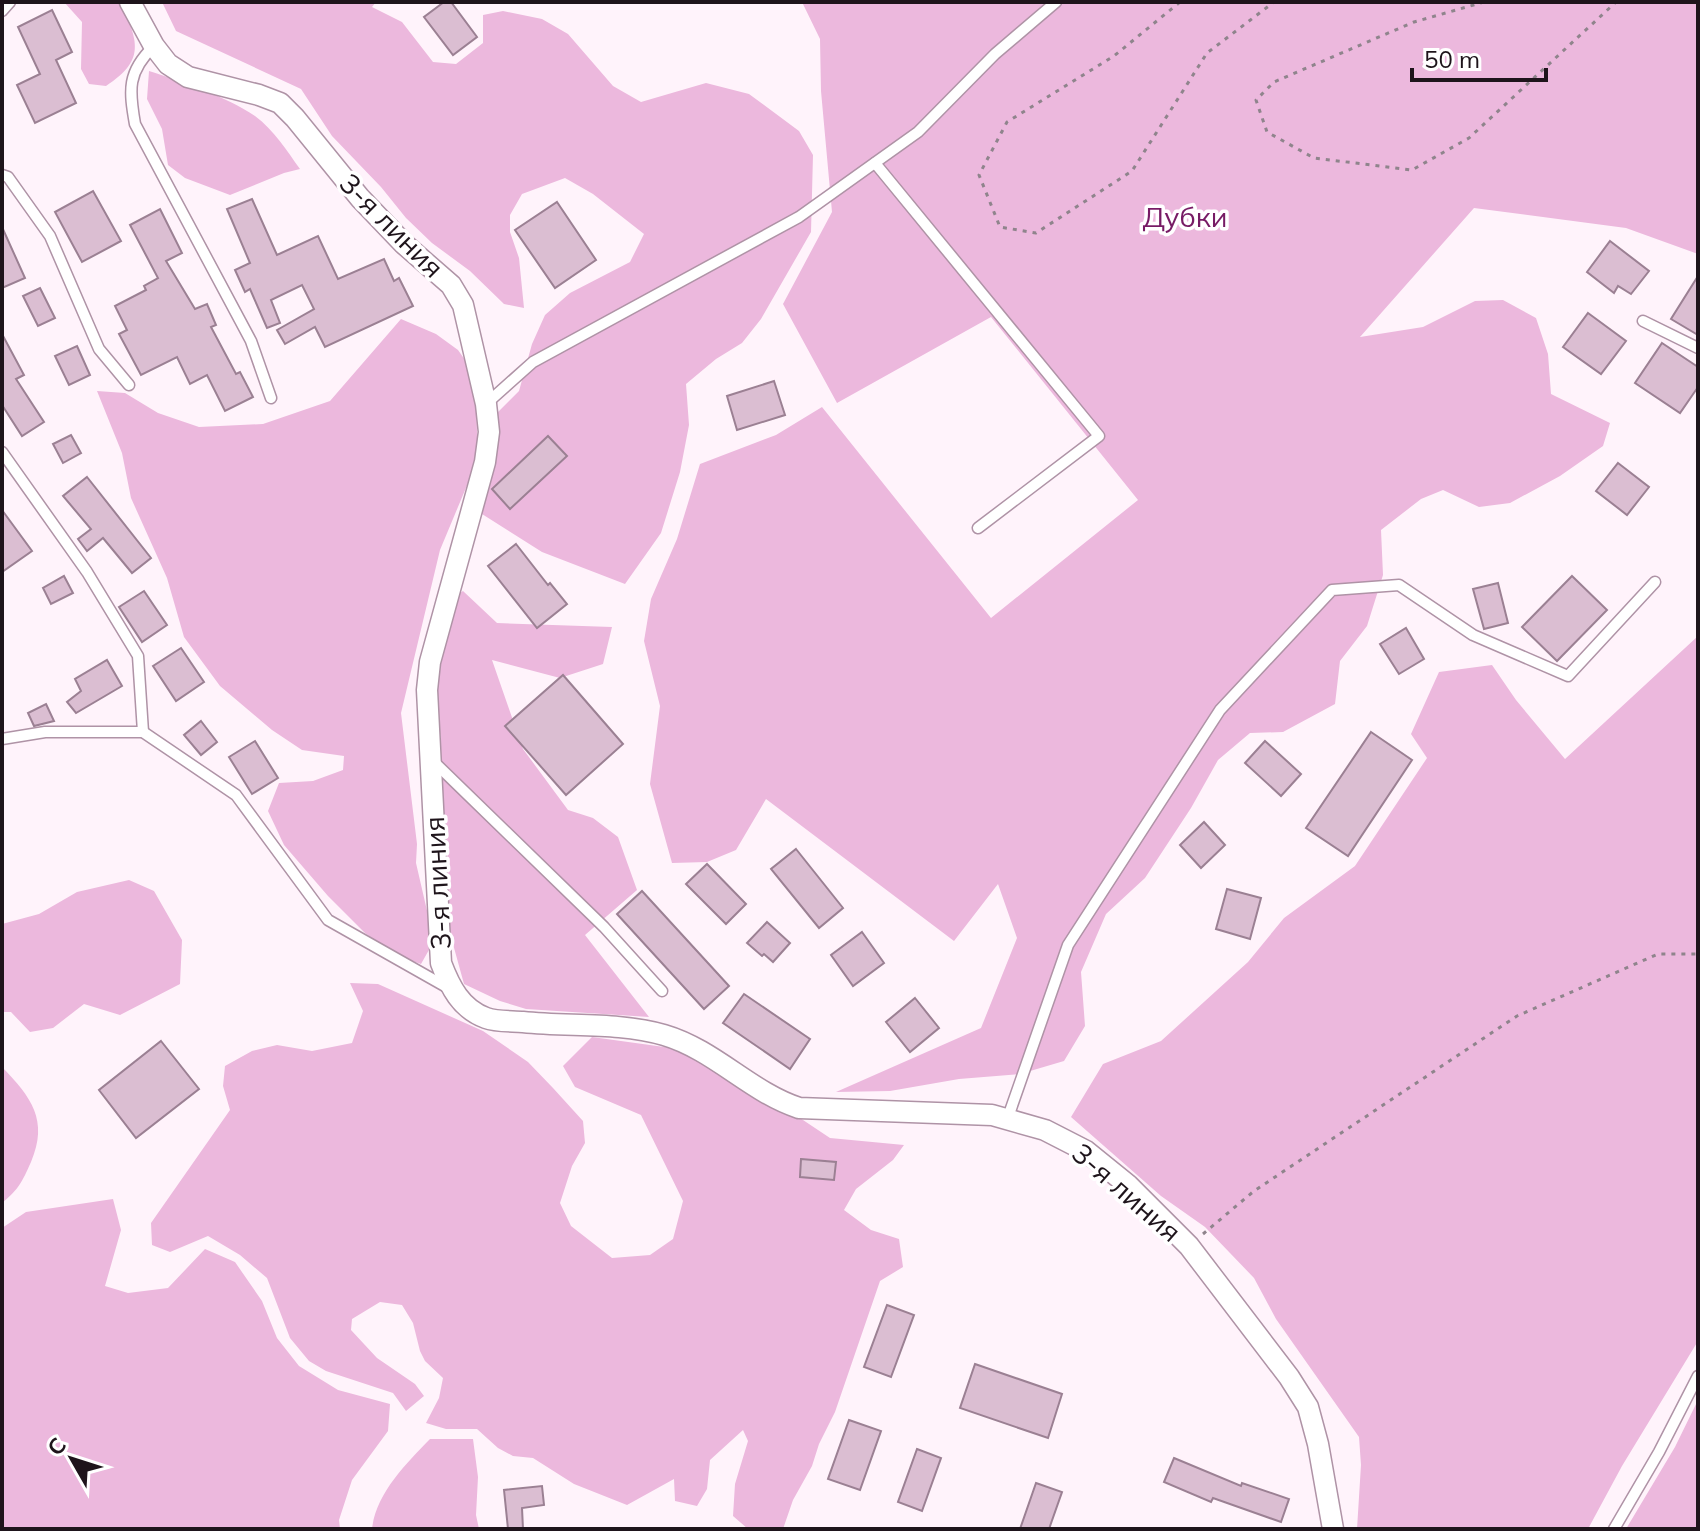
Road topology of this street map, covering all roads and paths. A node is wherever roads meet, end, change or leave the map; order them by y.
1 (10, 2) edge
2 (130, 2) edge
3 (1056, 2) edge
4 (1180, 2) edge
5 (1274, 2) edge
6 (1484, 2) edge
7 (1616, 2) edge
8 (2, 11) edge
9 (154, 46) junction
10 (875, 163) junction
11 (2, 175) edge
12 (1643, 321) dead end
13 (1698, 348) edge
14 (129, 385) dead end
15 (271, 398) dead end
16 (486, 404) junction
17 (2, 452) edge
18 (978, 528) dead end
19 (1655, 582) dead end
20 (143, 732) junction
21 (2, 739) edge
22 (430, 759) junction
23 (1698, 954) edge
24 (452, 990) junction
25 (662, 991) dead end
26 (1007, 1120) junction
27 (1189, 1246) junction
28 (1698, 1376) edge
29 (1333, 1529) edge
30 (1614, 1529) edge

1 - 8 lane
2 - 9 street, 3-я линия
3 - 10 lane
4 - 5 path
6 - 7 path
9 - 15 lane
9 - 16 street, 3-я линия
10 - 16 lane
10 - 18 lane
11 - 14 lane
12 - 13 lane
16 - 22 street, 3-я линия
17 - 20 lane
19 - 26 lane
20 - 21 lane
20 - 24 lane
22 - 24 street, 3-я линия
22 - 25 lane
23 - 27 path
24 - 26 street, 3-я линия
26 - 27 street, 3-я линия
27 - 29 street, 3-я линия
28 - 30 lane

